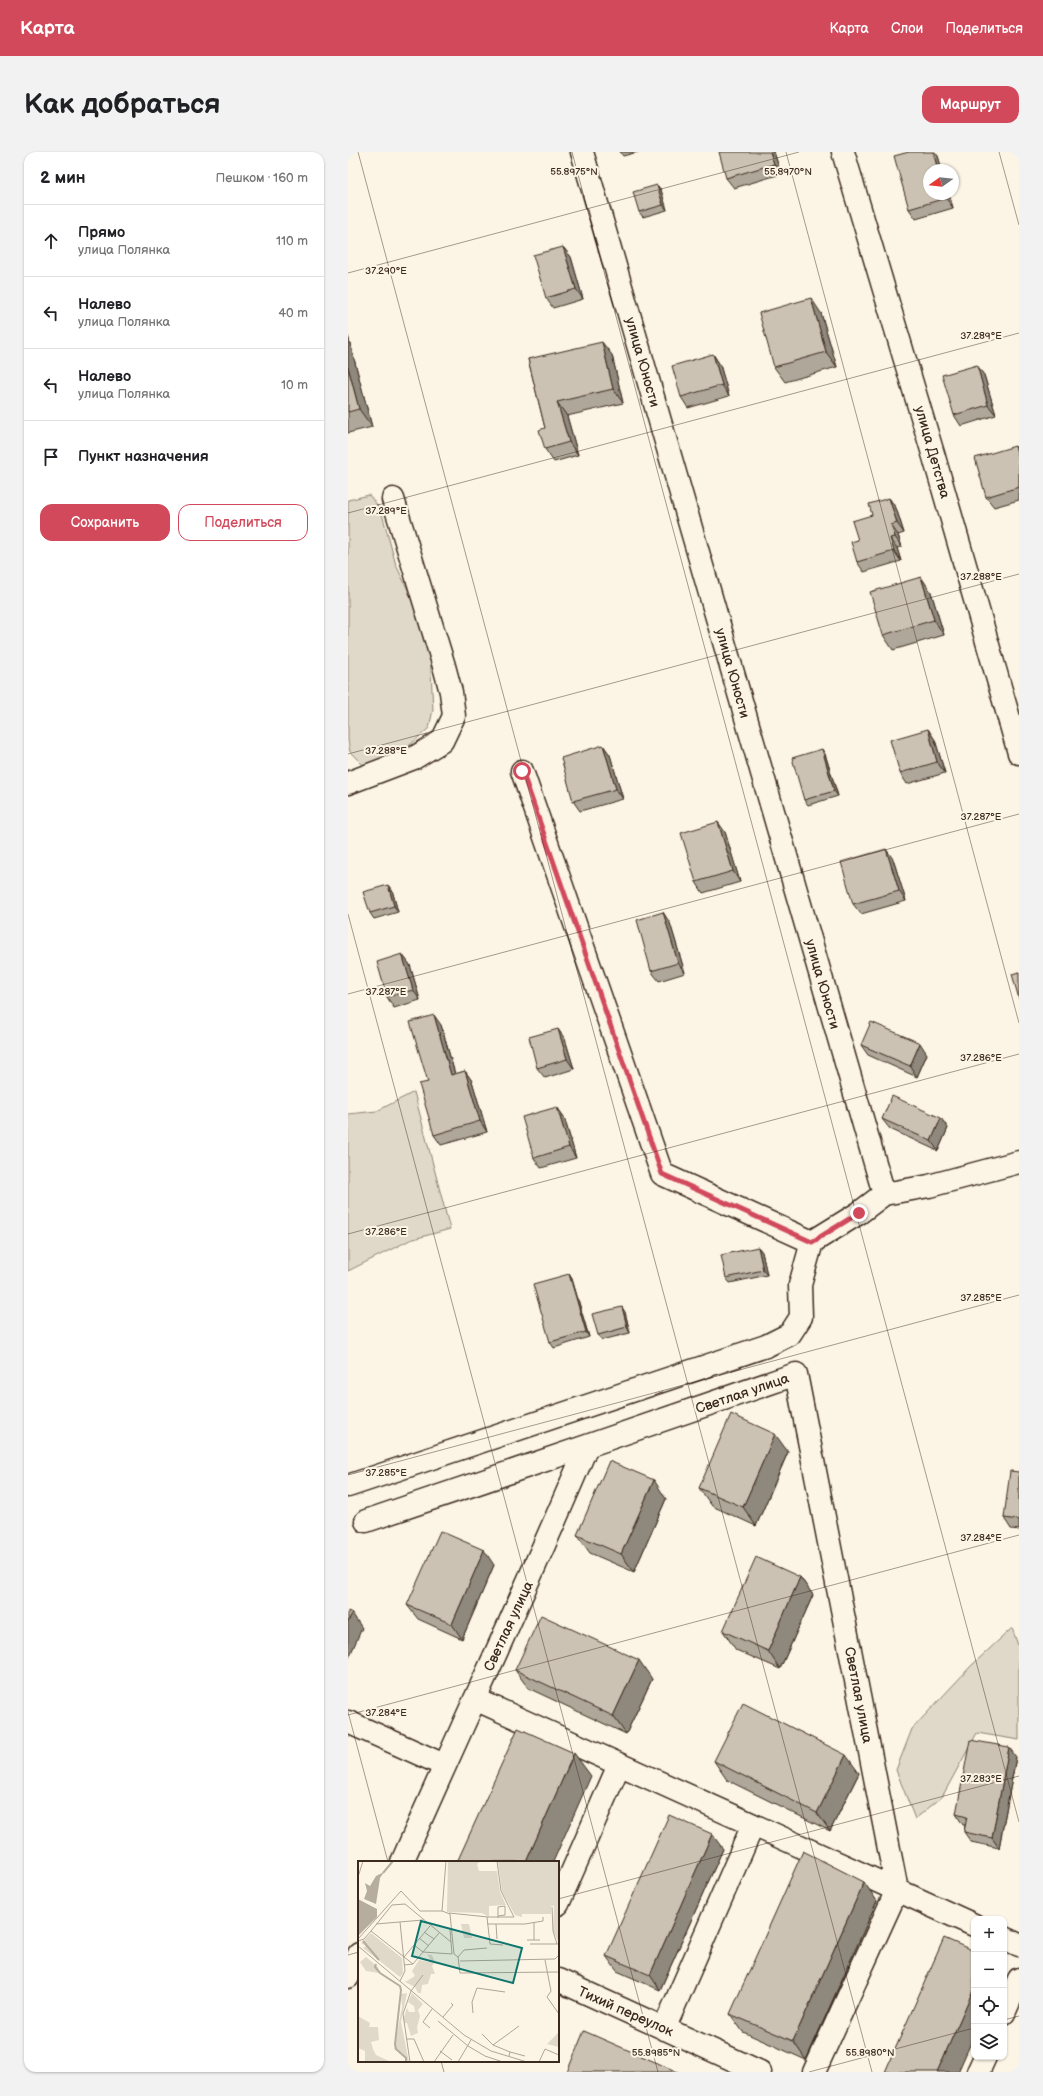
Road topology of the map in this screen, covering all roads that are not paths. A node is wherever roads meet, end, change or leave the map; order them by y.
1 (582, 152) edge
2 (843, 152) edge
3 (393, 499) dead end
4 (1019, 753) edge
5 (522, 771) dead end
6 (348, 783) edge
7 (1019, 1162) edge
8 (884, 1194) junction
9 (812, 1242) junction
10 (587, 1446) junction
11 (348, 1486) edge
12 (366, 1521) dead end
13 (475, 1699) junction
14 (348, 1722) edge
15 (444, 1765) junction
16 (619, 1765) junction
17 (753, 1825) junction
18 (402, 1861) edge
19 (897, 1890) junction
20 (559, 1902) edge
21 (971, 1924) edge
22 (1007, 1939) edge
23 (1019, 1945) edge
24 (358, 1956) edge
25 (348, 1977) edge
26 (1019, 1979) edge
27 (559, 1980) edge
28 (1007, 2006) edge
29 (664, 2029) junction
30 (984, 2060) edge
31 (760, 2072) edge
32 (814, 2072) edge
33 (978, 2072) edge

1 - 8 street, улица Юности
2 - 4 street, улица Детства
3 - 6 street
5 - 9 street
7 - 8 street
8 - 9 street
9 - 11 street
10 - 12 street
10 - 13 street, Светлая улица
10 - 19 street, Светлая улица
13 - 15 street, Светлая улица
13 - 16 street
14 - 15 street
15 - 18 street, Светлая улица
16 - 17 street
16 - 20 street
17 - 19 street
17 - 29 street
19 - 21 street
19 - 32 street
22 - 23 street
24 - 25 street
26 - 28 street
27 - 29 street, Тихий переулок
29 - 31 street, Тихий переулок
30 - 33 street

